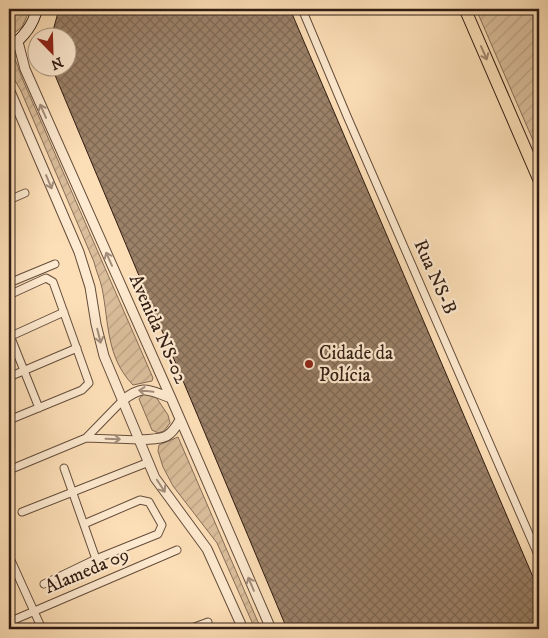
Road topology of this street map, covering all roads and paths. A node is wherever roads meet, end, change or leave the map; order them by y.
1 (37, 9) edge
2 (302, 9) edge
3 (465, 9) edge
4 (18, 42) junction
5 (9, 48) edge
6 (9, 89) edge
7 (539, 180) edge
8 (25, 193) dead end
9 (9, 200) edge
10 (55, 264) dead end
11 (9, 283) edge
12 (9, 295) edge
13 (64, 312) junction
14 (9, 336) edge
15 (77, 348) junction
16 (24, 370) junction
17 (9, 376) edge
18 (171, 398) junction
19 (123, 400) junction
20 (39, 408) junction
21 (9, 420) edge
22 (180, 420) junction
23 (86, 438) junction
24 (140, 440) junction
25 (149, 462) junction
26 (64, 468) dead end
27 (9, 470) edge
28 (72, 491) junction
29 (22, 512) dead end
30 (84, 524) junction
31 (177, 550) dead end
32 (9, 556) edge
33 (539, 557) edge
34 (96, 559) junction
35 (44, 584) dead end
36 (34, 611) junction
37 (9, 622) edge
38 (208, 622) dead end
39 (42, 629) edge
40 (189, 629) edge
41 (243, 629) edge
42 (271, 629) edge

1 - 4 main road
2 - 33 street, Rua NS-B
3 -> 7 main road
4 - 5 main road
18 -> 4 street, Avenida NS-02
6 -> 19 street
8 - 9 street
10 - 11 street
12 - 13 street
13 - 14 street
13 - 15 street
14 - 16 street
15 - 16 street
15 - 20 street
16 - 17 street
16 - 20 street
18 -> 19 street
18 - 22 street, Avenida NS-02
19 - 23 street
19 - 24 street
20 - 21 street
22 - 24 street
42 -> 22 street, Avenida NS-02
23 -> 24 street
23 - 27 street
24 - 25 street
25 - 28 street
25 -> 41 street
26 - 28 street
28 - 29 street
28 - 30 street
30 - 34 street
30 - 34 street
31 - 36 street, Alameda 09
32 - 36 street
34 - 35 street
36 - 37 street, Alameda 09
36 - 39 street
38 - 40 street

